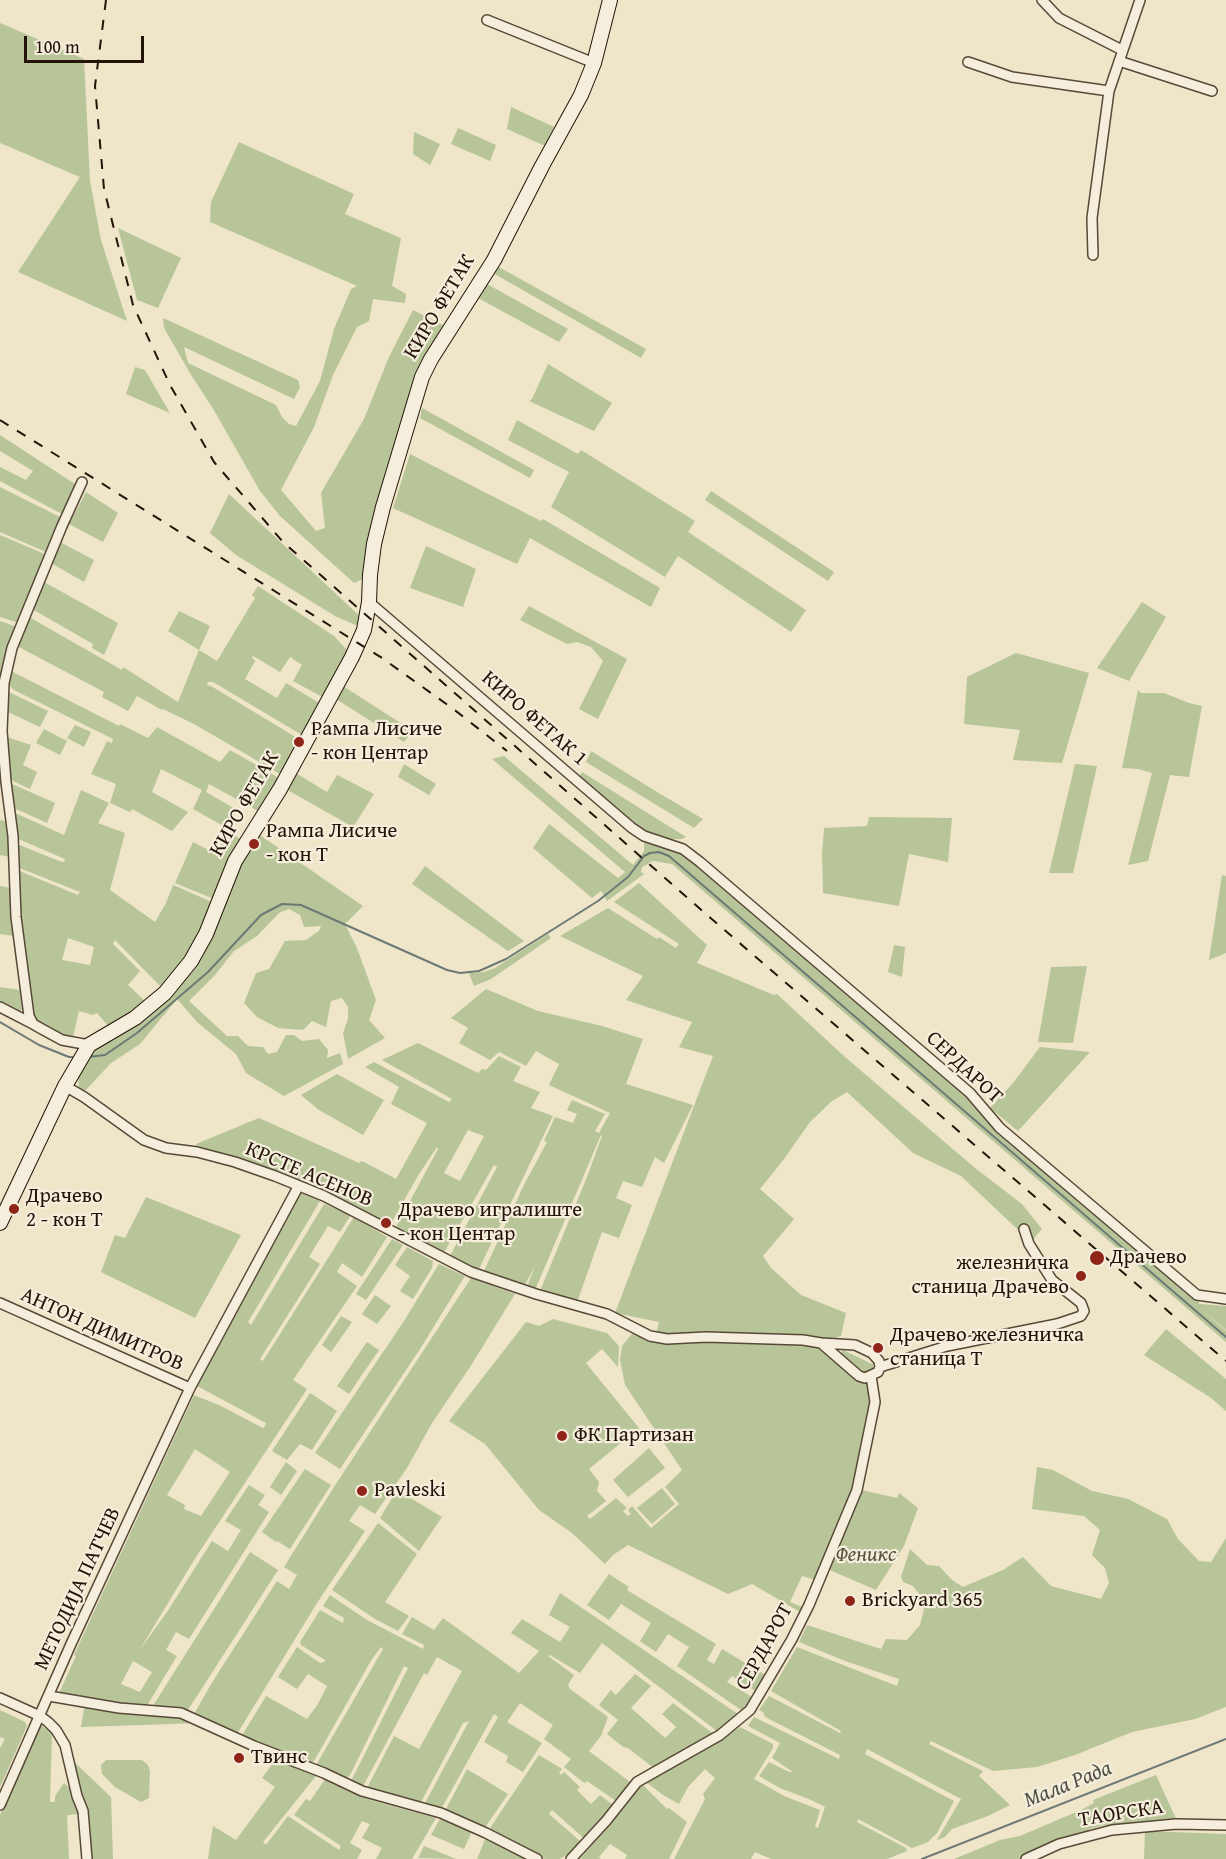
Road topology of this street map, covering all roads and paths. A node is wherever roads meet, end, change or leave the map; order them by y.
1 (610, 0) edge
2 (1042, 0) edge
3 (1140, 0) edge
4 (487, 20) dead end
5 (1122, 50) junction
6 (1119, 61) junction
7 (968, 62) dead end
8 (594, 63) junction
9 (1109, 91) junction
10 (1212, 91) dead end
11 (1093, 255) dead end
12 (82, 482) dead end
13 (372, 608) junction
14 (683, 849) joint
15 (0, 1007) edge
16 (33, 1023) junction
17 (89, 1045) junction
18 (65, 1086) junction
19 (298, 1186) junction
20 (0, 1223) edge
21 (1024, 1229) dead end
22 (1226, 1299) edge
23 (0, 1304) edge
24 (821, 1343) junction
25 (880, 1367) junction
26 (872, 1376) junction
27 (190, 1388) junction
28 (49, 1696) junction
29 (0, 1698) edge
30 (40, 1716) junction
31 (0, 1805) edge
32 (1226, 1825) edge
33 (87, 1859) edge
34 (537, 1859) edge
35 (571, 1859) edge
36 (1026, 1859) edge

1 - 8 main road, КИРО ФЕТАК
2 - 5 street
3 - 5 street
4 - 8 street
5 - 6 street
6 - 9 street
6 - 10 street
7 - 9 street
8 - 13 main road, КИРО ФЕТАК
9 - 11 street
12 - 16 street
13 - 14 street, КИРО ФЕТАК 1
13 - 17 main road, КИРО ФЕТАК
14 - 22 street, СЕРДАРОТ
15 - 16 street
16 - 17 street
17 - 18 main road, КИРО ФЕТАК
18 - 19 street, КРСТЕ АСЕНОВ
18 - 20 main road, КИРО ФЕТАК
19 - 24 street, КРСТЕ АСЕНОВ
19 - 27 street, МЕТОДИЈА ПАТЧЕВ
21 - 25 street
23 - 27 street, АНТОН ДИМИТРОВ
24 - 25 street, КРСТЕ АСЕНОВ
24 - 26 street
25 - 26 street
26 - 35 street, СЕРДАРОТ
27 - 28 street, МЕТОДИЈА ПАТЧЕВ
28 - 30 street, МЕТОДИЈА ПАТЧЕВ
28 - 34 street
29 - 30 street
30 - 31 street, МЕТОДИЈА ПАТЧЕВ
30 - 33 street
32 - 36 street, ТАОРСКА

